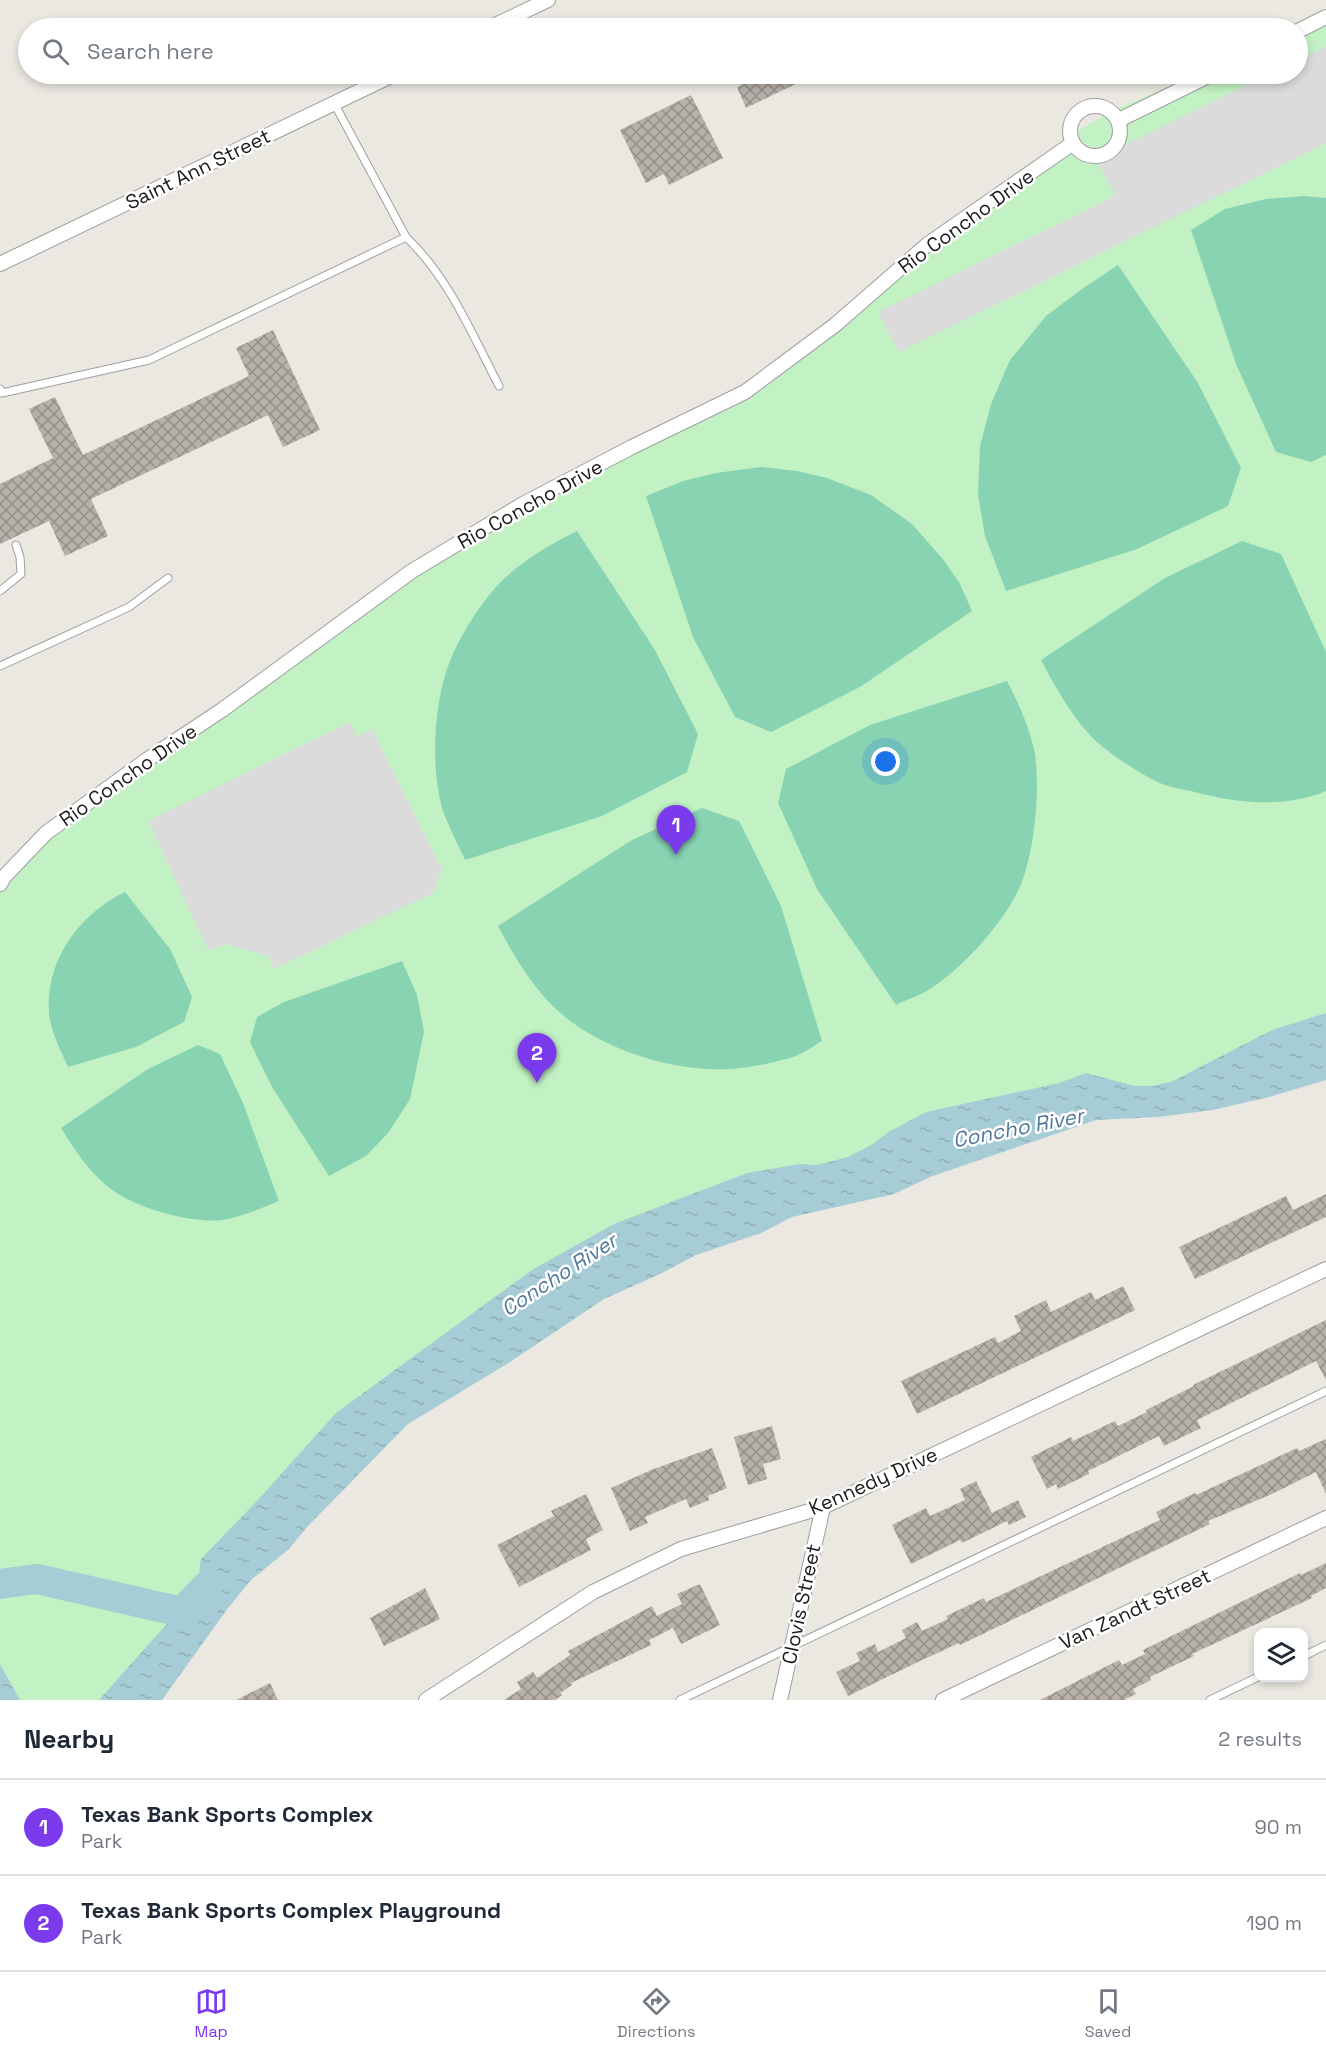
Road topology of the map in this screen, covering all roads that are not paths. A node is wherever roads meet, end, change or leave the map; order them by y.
1 (548, 0) edge
2 (1326, 17) edge
3 (510, 18) edge
4 (1308, 26) edge
5 (374, 84) edge
6 (1192, 84) edge
7 (334, 103) junction
8 (1119, 120) junction
9 (1073, 143) junction
10 (406, 237) junction
11 (0, 264) edge
12 (499, 386) dead end
13 (1, 392) edge
14 (16, 545) dead end
15 (168, 578) dead end
16 (0, 591) edge
17 (0, 666) edge
18 (0, 884) edge
19 (1326, 1269) edge
20 (1326, 1391) edge
21 (823, 1507) junction
22 (1326, 1518) edge
23 (1326, 1645) edge
24 (791, 1647) junction
25 (1308, 1654) edge
26 (1254, 1679) edge
27 (426, 1700) edge
28 (680, 1700) edge
29 (780, 1700) edge
30 (943, 1700) edge
31 (1210, 1700) edge

1 - 3 street
2 - 4 street
5 - 7 street, Saint Ann Street
6 - 8 street
7 - 10 lane
7 - 11 street, Saint Ann Street
8 - 9 street
8 - 9 street
9 - 18 street, Rio Concho Drive
10 - 12 lane
10 - 13 lane
14 - 16 lane
15 - 17 lane
19 - 21 street, Kennedy Drive
20 - 24 lane
21 - 24 street, Clovis Street
21 - 27 street, Kennedy Drive
22 - 30 street, Van Zandt Street
23 - 25 lane
24 - 28 lane
24 - 29 street, Clovis Street
26 - 31 lane

